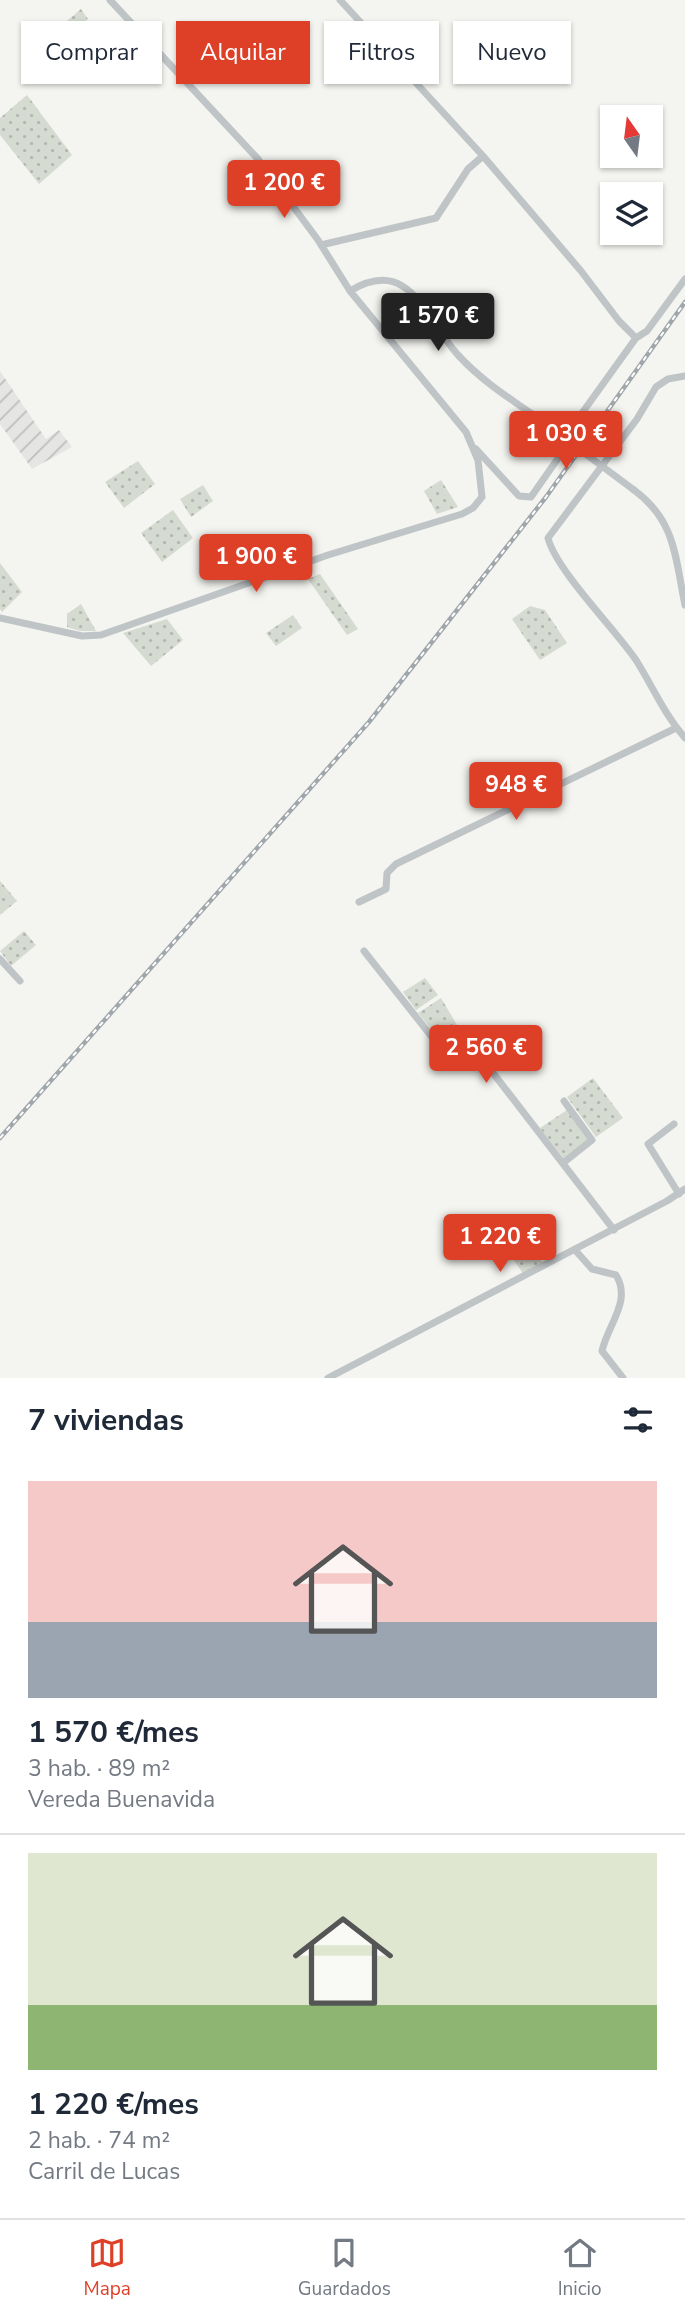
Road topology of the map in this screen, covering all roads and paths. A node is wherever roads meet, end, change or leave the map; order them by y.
1 (110, 0) edge
2 (340, 0) edge
3 (483, 156) junction
4 (321, 245) junction
5 (685, 279) edge
6 (350, 291) junction
7 (636, 338) junction
8 (685, 376) edge
9 (474, 446) junction
10 (685, 605) edge
11 (0, 618) edge
12 (685, 722) edge
13 (677, 729) junction
14 (685, 738) edge
15 (359, 902) dead end
16 (364, 951) dead end
17 (0, 960) edge
18 (20, 981) dead end
19 (564, 1101) dead end
20 (674, 1124) dead end
21 (564, 1163) junction
22 (682, 1191) edge
23 (614, 1230) junction
24 (575, 1250) junction
25 (328, 1378) edge
26 (623, 1378) edge

1 - 4 street
2 - 3 street
3 - 4 street
3 - 7 street
4 - 6 street
5 - 7 street
6 - 9 street
6 - 10 street, bridge
7 - 9 street
8 - 13 street
9 - 11 street
12 - 13 street
13 - 14 street
13 - 15 street
16 - 21 street
17 - 18 street
19 - 21 street
20 - 22 street
21 - 23 street
22 - 23 street
23 - 24 street
24 - 25 street
24 - 26 street

